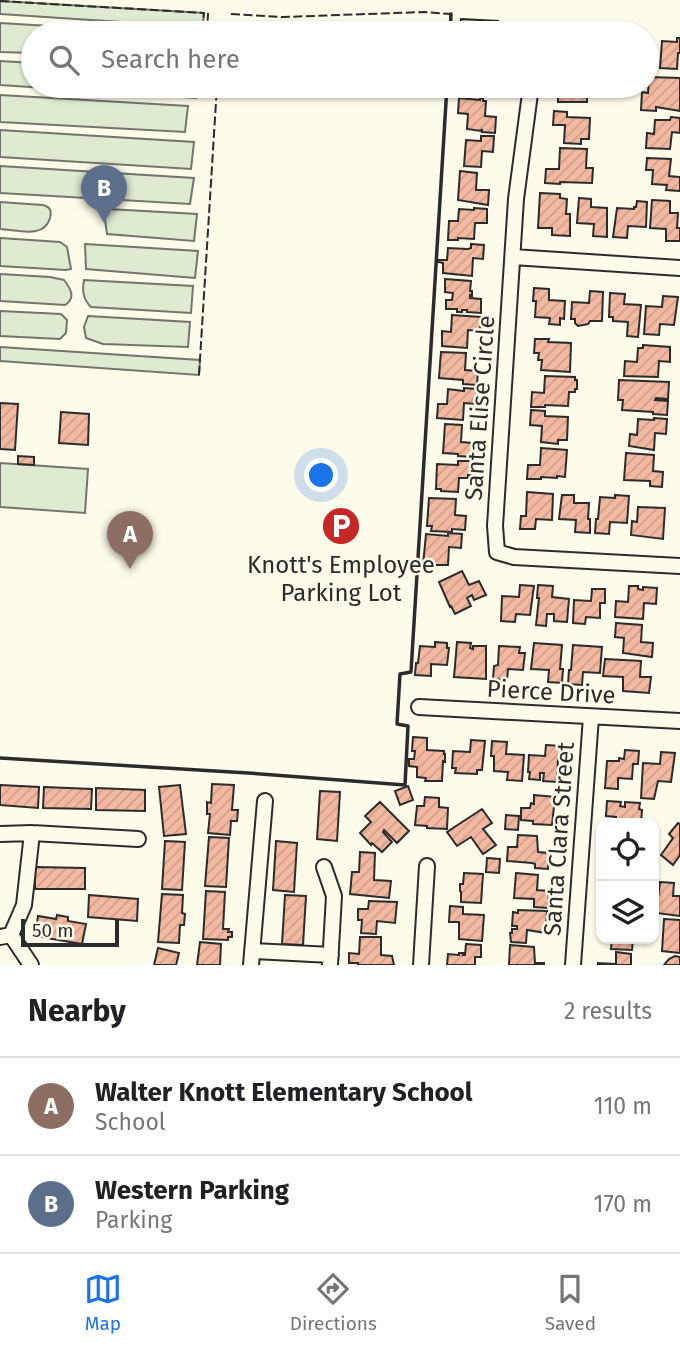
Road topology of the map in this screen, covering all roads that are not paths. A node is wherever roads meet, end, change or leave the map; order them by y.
1 (529, 98) edge
2 (513, 257) junction
3 (680, 268) edge
4 (680, 566) edge
5 (419, 707) dead end
6 (591, 717) junction
7 (680, 721) edge
8 (265, 801) dead end
9 (32, 833) junction
10 (0, 834) edge
11 (138, 839) dead end
12 (428, 866) dead end
13 (324, 867) dead end
14 (5, 936) edge
15 (252, 958) edge
16 (330, 960) edge
17 (31, 965) edge
18 (421, 965) edge
19 (573, 965) edge

1 - 2 street, Santa Elise Circle
2 - 3 street
2 - 4 street, Santa Elise Circle
5 - 6 street, Pierce Drive
6 - 7 street, Pierce Drive
6 - 19 street, Santa Clara Street
8 - 15 street
9 - 10 street
9 - 11 street
9 - 14 street
12 - 18 street
13 - 16 street
14 - 17 street
15 - 16 street

